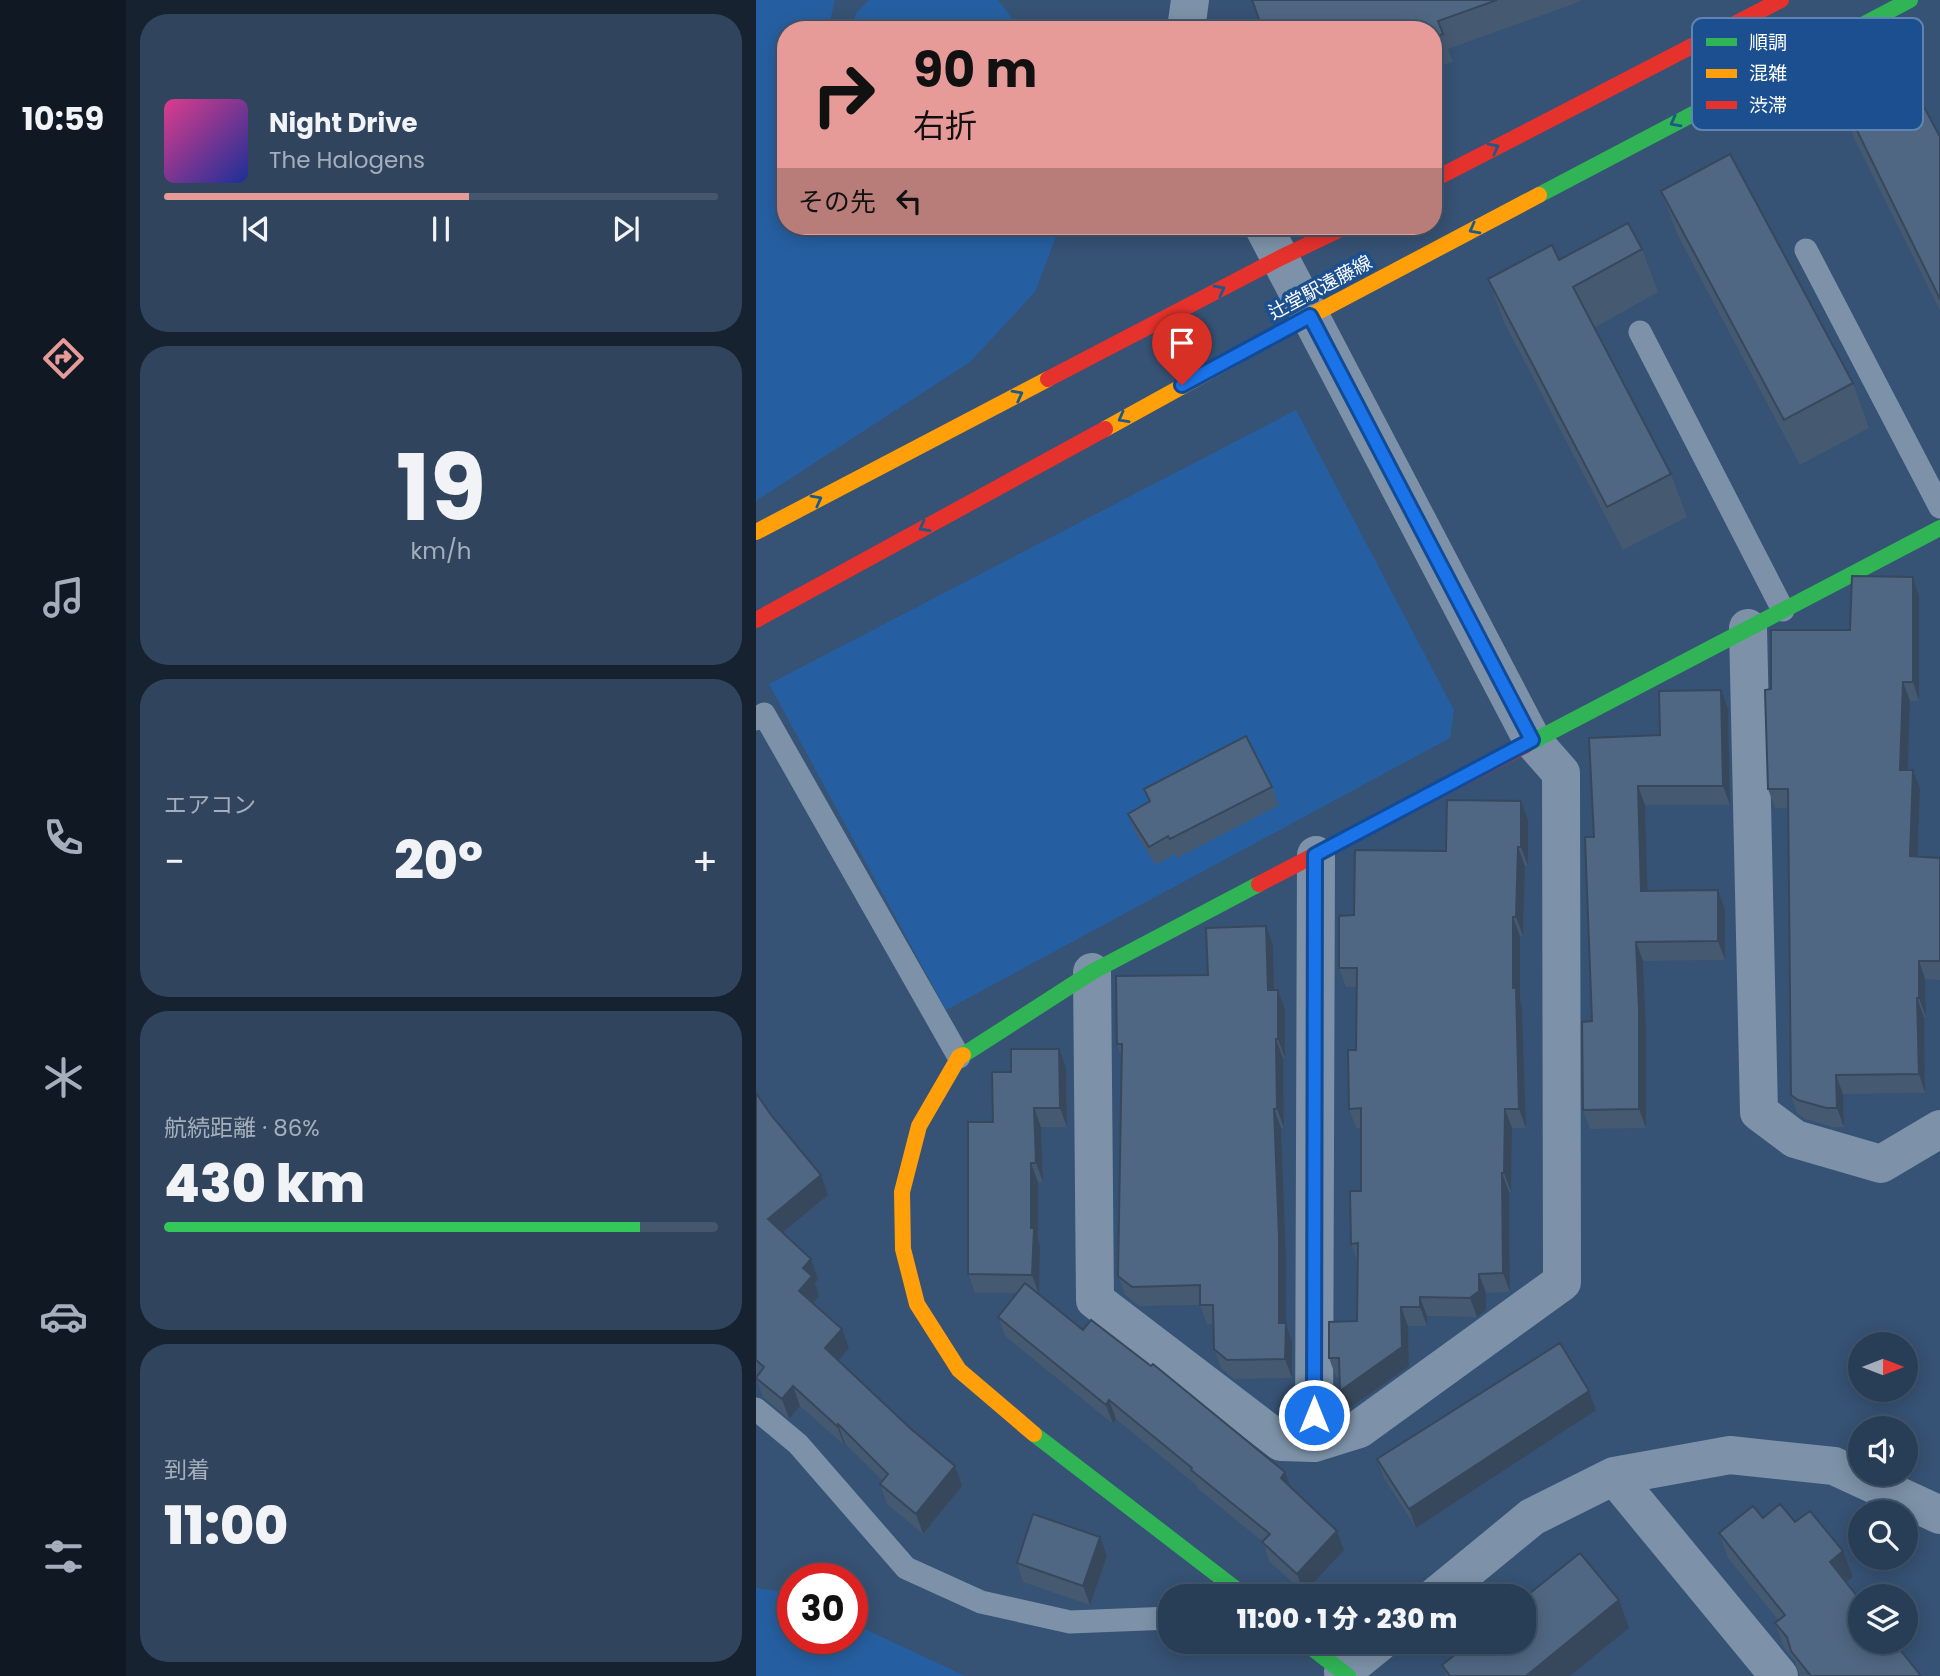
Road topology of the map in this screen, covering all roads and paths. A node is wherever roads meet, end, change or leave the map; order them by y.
1 (1189, 0) edge
2 (1781, 0) edge
3 (1910, 0) edge
4 (1746, 18) edge
5 (1876, 18) edge
6 (1187, 21) edge
7 (1692, 46) edge
8 (1692, 115) edge
9 (1442, 175) edge
10 (1304, 235) edge
11 (1271, 242) edge
12 (1806, 250) dead end
13 (1310, 316) junction
14 (1640, 332) dead end
15 (1940, 507) edge
16 (1940, 528) edge
17 (756, 531) edge
18 (1783, 610) junction
19 (756, 620) edge
20 (1748, 628) junction
21 (756, 719) edge
22 (1532, 740) junction
23 (1315, 855) junction
24 (1091, 972) junction
25 (959, 1057) junction
26 (1940, 1129) edge
27 (756, 1409) edge
28 (1314, 1443) junction
29 (1614, 1476) junction
30 (1940, 1515) edge
31 (1219, 1584) edge
32 (1451, 1584) edge
33 (1158, 1619) edge
34 (1319, 1654) edge
35 (1367, 1654) edge
36 (1345, 1674) edge
37 (1779, 1676) edge

1 - 6 street
4 -> 2 street
3 -> 5 street, 辻堂駅遠藤線
9 -> 7 street
8 -> 13 street, 辻堂駅遠藤線
10 - 11 street
11 - 13 street
17 -> 11 street
12 - 15 lane
13 -> 19 street, 辻堂駅遠藤線
13 - 22 street
14 - 18 lane
16 - 18 street
18 - 20 street
20 - 22 street
20 - 26 street
21 - 25 lane
22 - 23 street
22 - 28 street
23 - 24 street
23 - 28 street
24 - 25 street
24 - 28 street
25 - 31 street
27 - 33 lane
29 - 30 street
29 - 32 street
29 - 37 street
34 - 36 street
35 - 36 street

